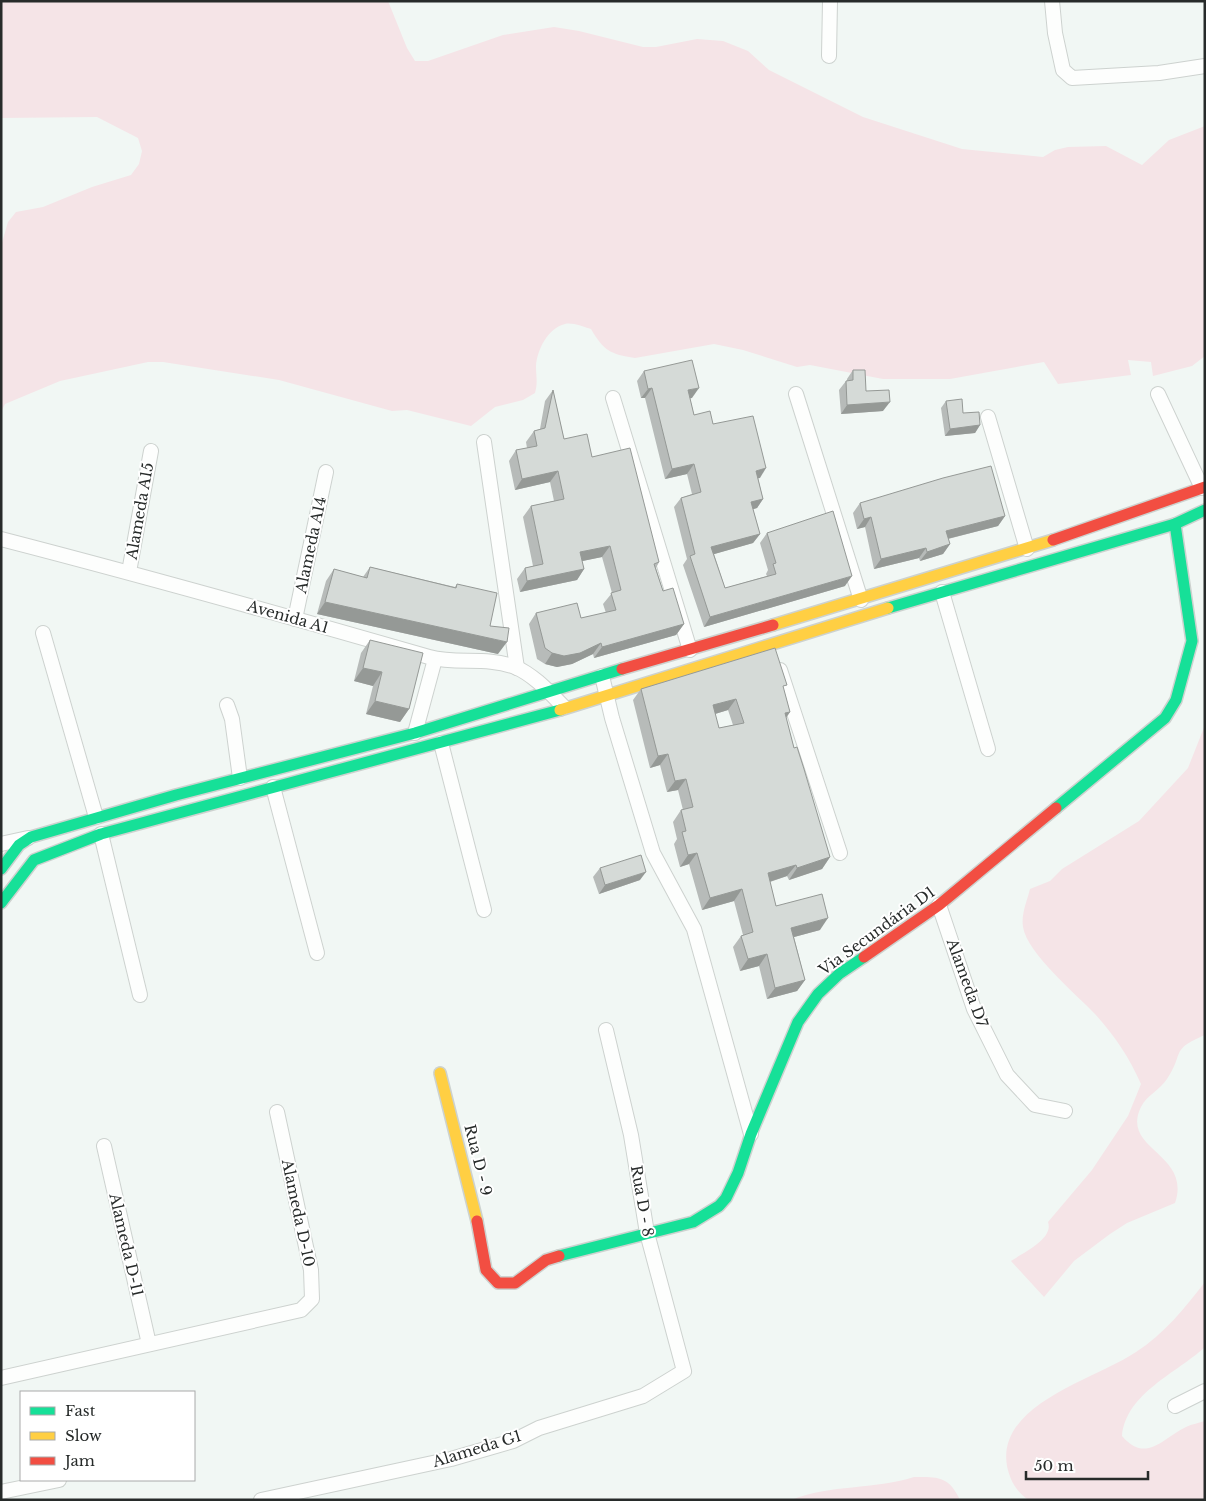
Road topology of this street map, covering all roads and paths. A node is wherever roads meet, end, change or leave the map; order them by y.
1 (830, 1) edge
2 (1052, 1) edge
3 (829, 56) dead end
4 (1205, 66) edge
5 (796, 394) dead end
6 (1158, 394) dead end
7 (613, 398) dead end
8 (988, 417) dead end
9 (484, 442) dead end
10 (151, 451) dead end
11 (326, 472) dead end
12 (1204, 487) edge
13 (1205, 510) edge
14 (1175, 524) junction
15 (1, 539) edge
16 (1027, 549) junction
17 (128, 572) junction
18 (942, 592) junction
19 (860, 600) junction
20 (296, 619) junction
21 (43, 633) dead end
22 (688, 643) junction
23 (771, 643) junction
24 (435, 659) junction
25 (516, 668) junction
26 (602, 676) junction
27 (549, 691) junction
28 (607, 697) junction
29 (227, 705) dead end
30 (564, 707) junction
31 (415, 734) junction
32 (441, 743) junction
33 (988, 749) dead end
34 (240, 778) junction
35 (273, 787) junction
36 (96, 817) junction
37 (101, 834) junction
38 (31, 837) junction
39 (1, 844) edge
40 (840, 853) dead end
41 (1, 869) edge
42 (1, 903) edge
43 (939, 906) junction
44 (484, 910) dead end
45 (317, 953) dead end
46 (140, 995) dead end
47 (606, 1030) dead end
48 (440, 1073) dead end
49 (1065, 1111) dead end
50 (277, 1112) dead end
51 (751, 1134) junction
52 (104, 1146) dead end
53 (647, 1234) junction
54 (483, 1256) joint
55 (149, 1344) junction
56 (684, 1371) joint
57 (1, 1378) edge
58 (1205, 1391) edge
59 (1175, 1406) dead end
60 (53, 1481) edge
61 (1, 1492) edge
62 (261, 1500) edge

1 - 3 street
2 - 4 street
5 - 19 street
6 - 12 street
7 - 22 street
8 - 16 street
9 - 25 street
10 - 17 street, Alameda A15
11 - 20 street, Alameda A14
12 - 16 street
13 - 14 street
14 - 18 street
14 - 43 street, Via Secundária D1
15 - 17 street, Avenida A1
16 - 19 street
17 - 20 street, Avenida A1
18 - 23 street
18 - 33 street
19 - 22 street
20 - 24 street, Avenida A1
21 - 36 street
22 - 26 street
23 - 28 street
23 - 40 street
24 - 25 street, Avenida A1
24 - 31 street
25 - 27 street, Avenida A1
26 - 27 street
26 - 28 street
27 - 30 street, Avenida A1
27 - 31 street
28 - 30 street
28 - 51 street
29 - 34 street
30 - 32 street
31 - 34 street
32 - 35 street
32 - 44 street
34 - 36 street
35 - 37 street
35 - 45 street
36 - 38 street
37 - 42 street
37 - 46 street
38 - 39 street
38 - 41 street
43 - 49 street, Alameda D7
43 - 51 street, Via Secundária D1
47 - 53 street, Rua D - 8
48 - 54 street, Rua D - 9
50 - 55 street, Alameda D-10
51 - 53 street, Via Secundária D1
52 - 55 street, Alameda D-11
53 - 54 street, Via Secundária D1
53 - 56 street, Rua D - 8
55 - 57 street
56 - 62 street, Alameda G1
58 - 59 street
60 - 61 street

